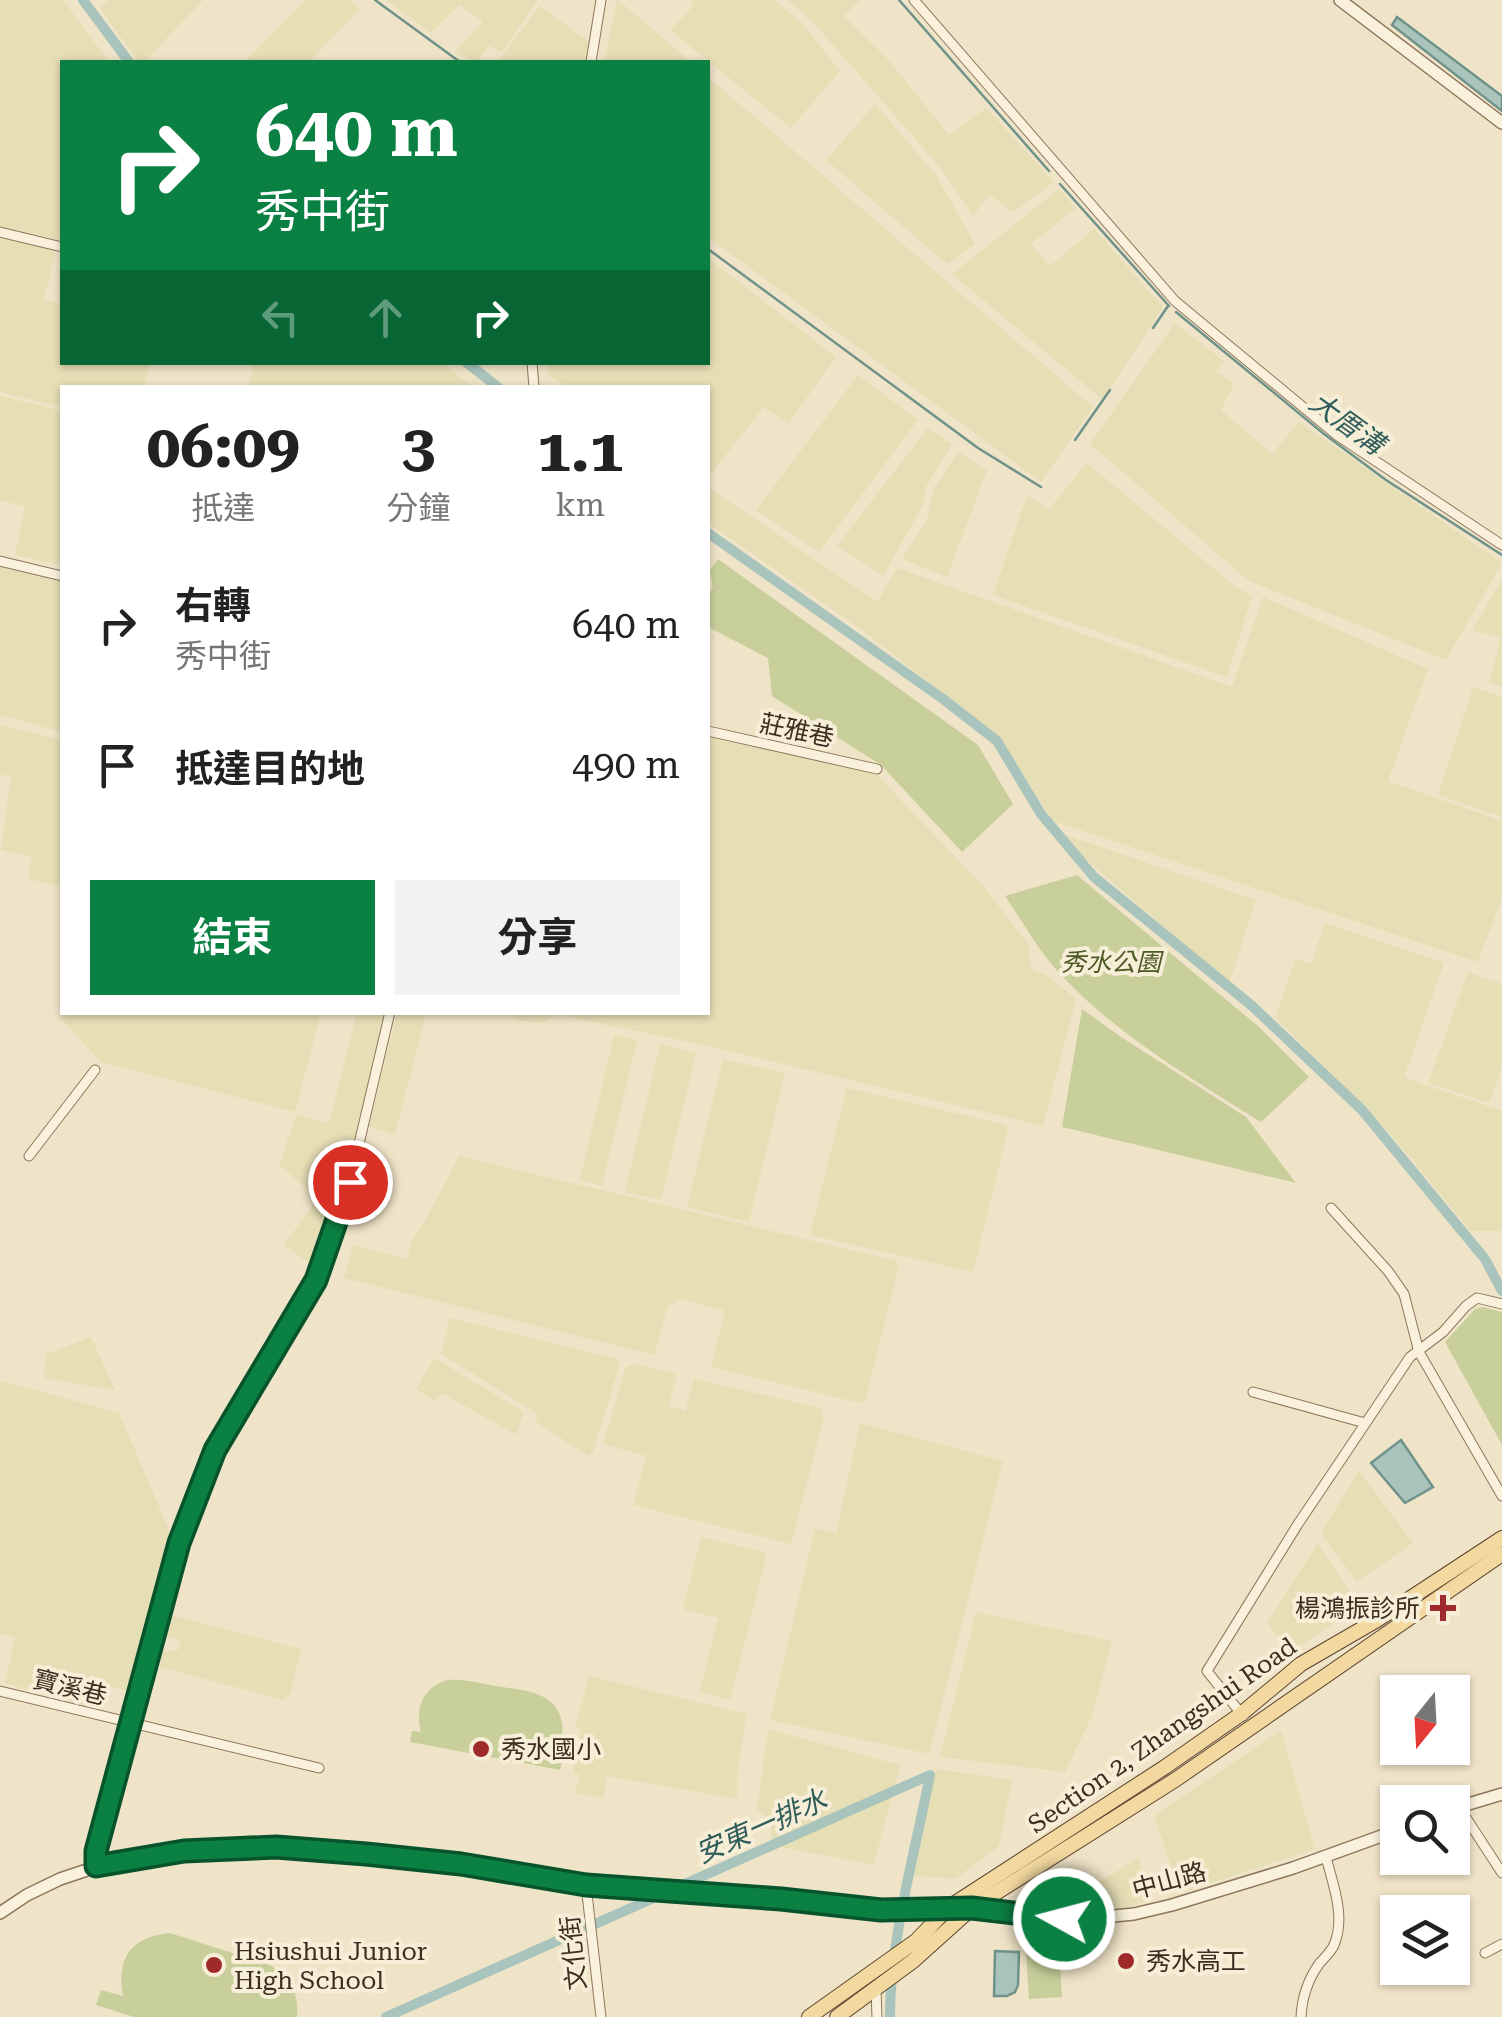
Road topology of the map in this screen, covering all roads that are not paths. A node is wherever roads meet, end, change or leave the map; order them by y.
1 (601, 0) edge
2 (914, 0) edge
3 (1340, 0) edge
4 (591, 60) edge
5 (1502, 122) edge
6 (0, 232) edge
7 (60, 247) edge
8 (1502, 544) edge
9 (0, 561) edge
10 (60, 576) edge
11 (710, 731) edge
12 (878, 768) dead end
13 (389, 1015) edge
14 (95, 1070) dead end
15 (29, 1156) dead end
16 (1331, 1208) dead end
17 (1502, 1295) edge
18 (1477, 1298) junction
19 (1502, 1304) edge
20 (1419, 1352) junction
21 (1253, 1392) dead end
22 (1365, 1423) junction
23 (1502, 1496) edge
24 (1502, 1538) edge
25 (1502, 1554) edge
26 (0, 1691) edge
27 (1240, 1714) junction
28 (130, 1723) junction
29 (1252, 1726) junction
30 (1165, 1767) junction
31 (319, 1768) dead end
32 (1175, 1780) junction
33 (1502, 1794) edge
34 (1470, 1804) edge
35 (1470, 1828) edge
36 (1380, 1837) edge
37 (1326, 1857) junction
38 (96, 1866) junction
39 (1502, 1873) edge
40 (586, 1885) junction
41 (949, 1907) junction
42 (972, 1908) junction
43 (0, 1913) edge
44 (1502, 1944) edge
45 (1485, 1952) dead end
46 (878, 1986) junction
47 (600, 2017) edge
48 (810, 2017) edge
49 (837, 2017) edge
50 (877, 2017) edge
51 (1301, 2017) edge

1 - 4 street
2 - 8 street
3 - 5 street
6 - 7 street
9 - 10 street
11 - 12 street, 莊雅巷
13 - 28 street
14 - 15 street
16 - 20 street
17 - 18 street
18 - 19 street
18 - 20 street
20 - 22 street
20 - 23 street
21 - 22 street
22 - 27 street
24 - 27 main road, Section 2, Zhangshui Road
25 - 29 main road, Section 2, Zhangshui Road
26 - 28 street, 寶溪巷
27 - 29 street
27 - 30 main road, Section 2, Zhangshui Road
28 - 31 street, 寶溪巷
28 - 38 street
29 - 32 main road, Section 2, Zhangshui Road
30 - 32 main road
30 - 41 main road, Section 2, Zhangshui Road
32 - 42 main road, Section 2, Zhangshui Road
33 - 34 street
35 - 39 street
36 - 37 street, 中山路
37 - 42 street, 中山路
37 - 51 street
38 - 40 street, 中山路
38 - 43 street, 中山路
40 - 41 street, 中山路
40 - 47 street, 文化街
41 - 42 street, 中山路
41 - 48 main road, Section 2, Zhangshui Road
42 - 46 main road, Section 2, Zhangshui Road
44 - 45 street
46 - 49 main road, Section 2, Zhangshui Road
46 - 50 street

